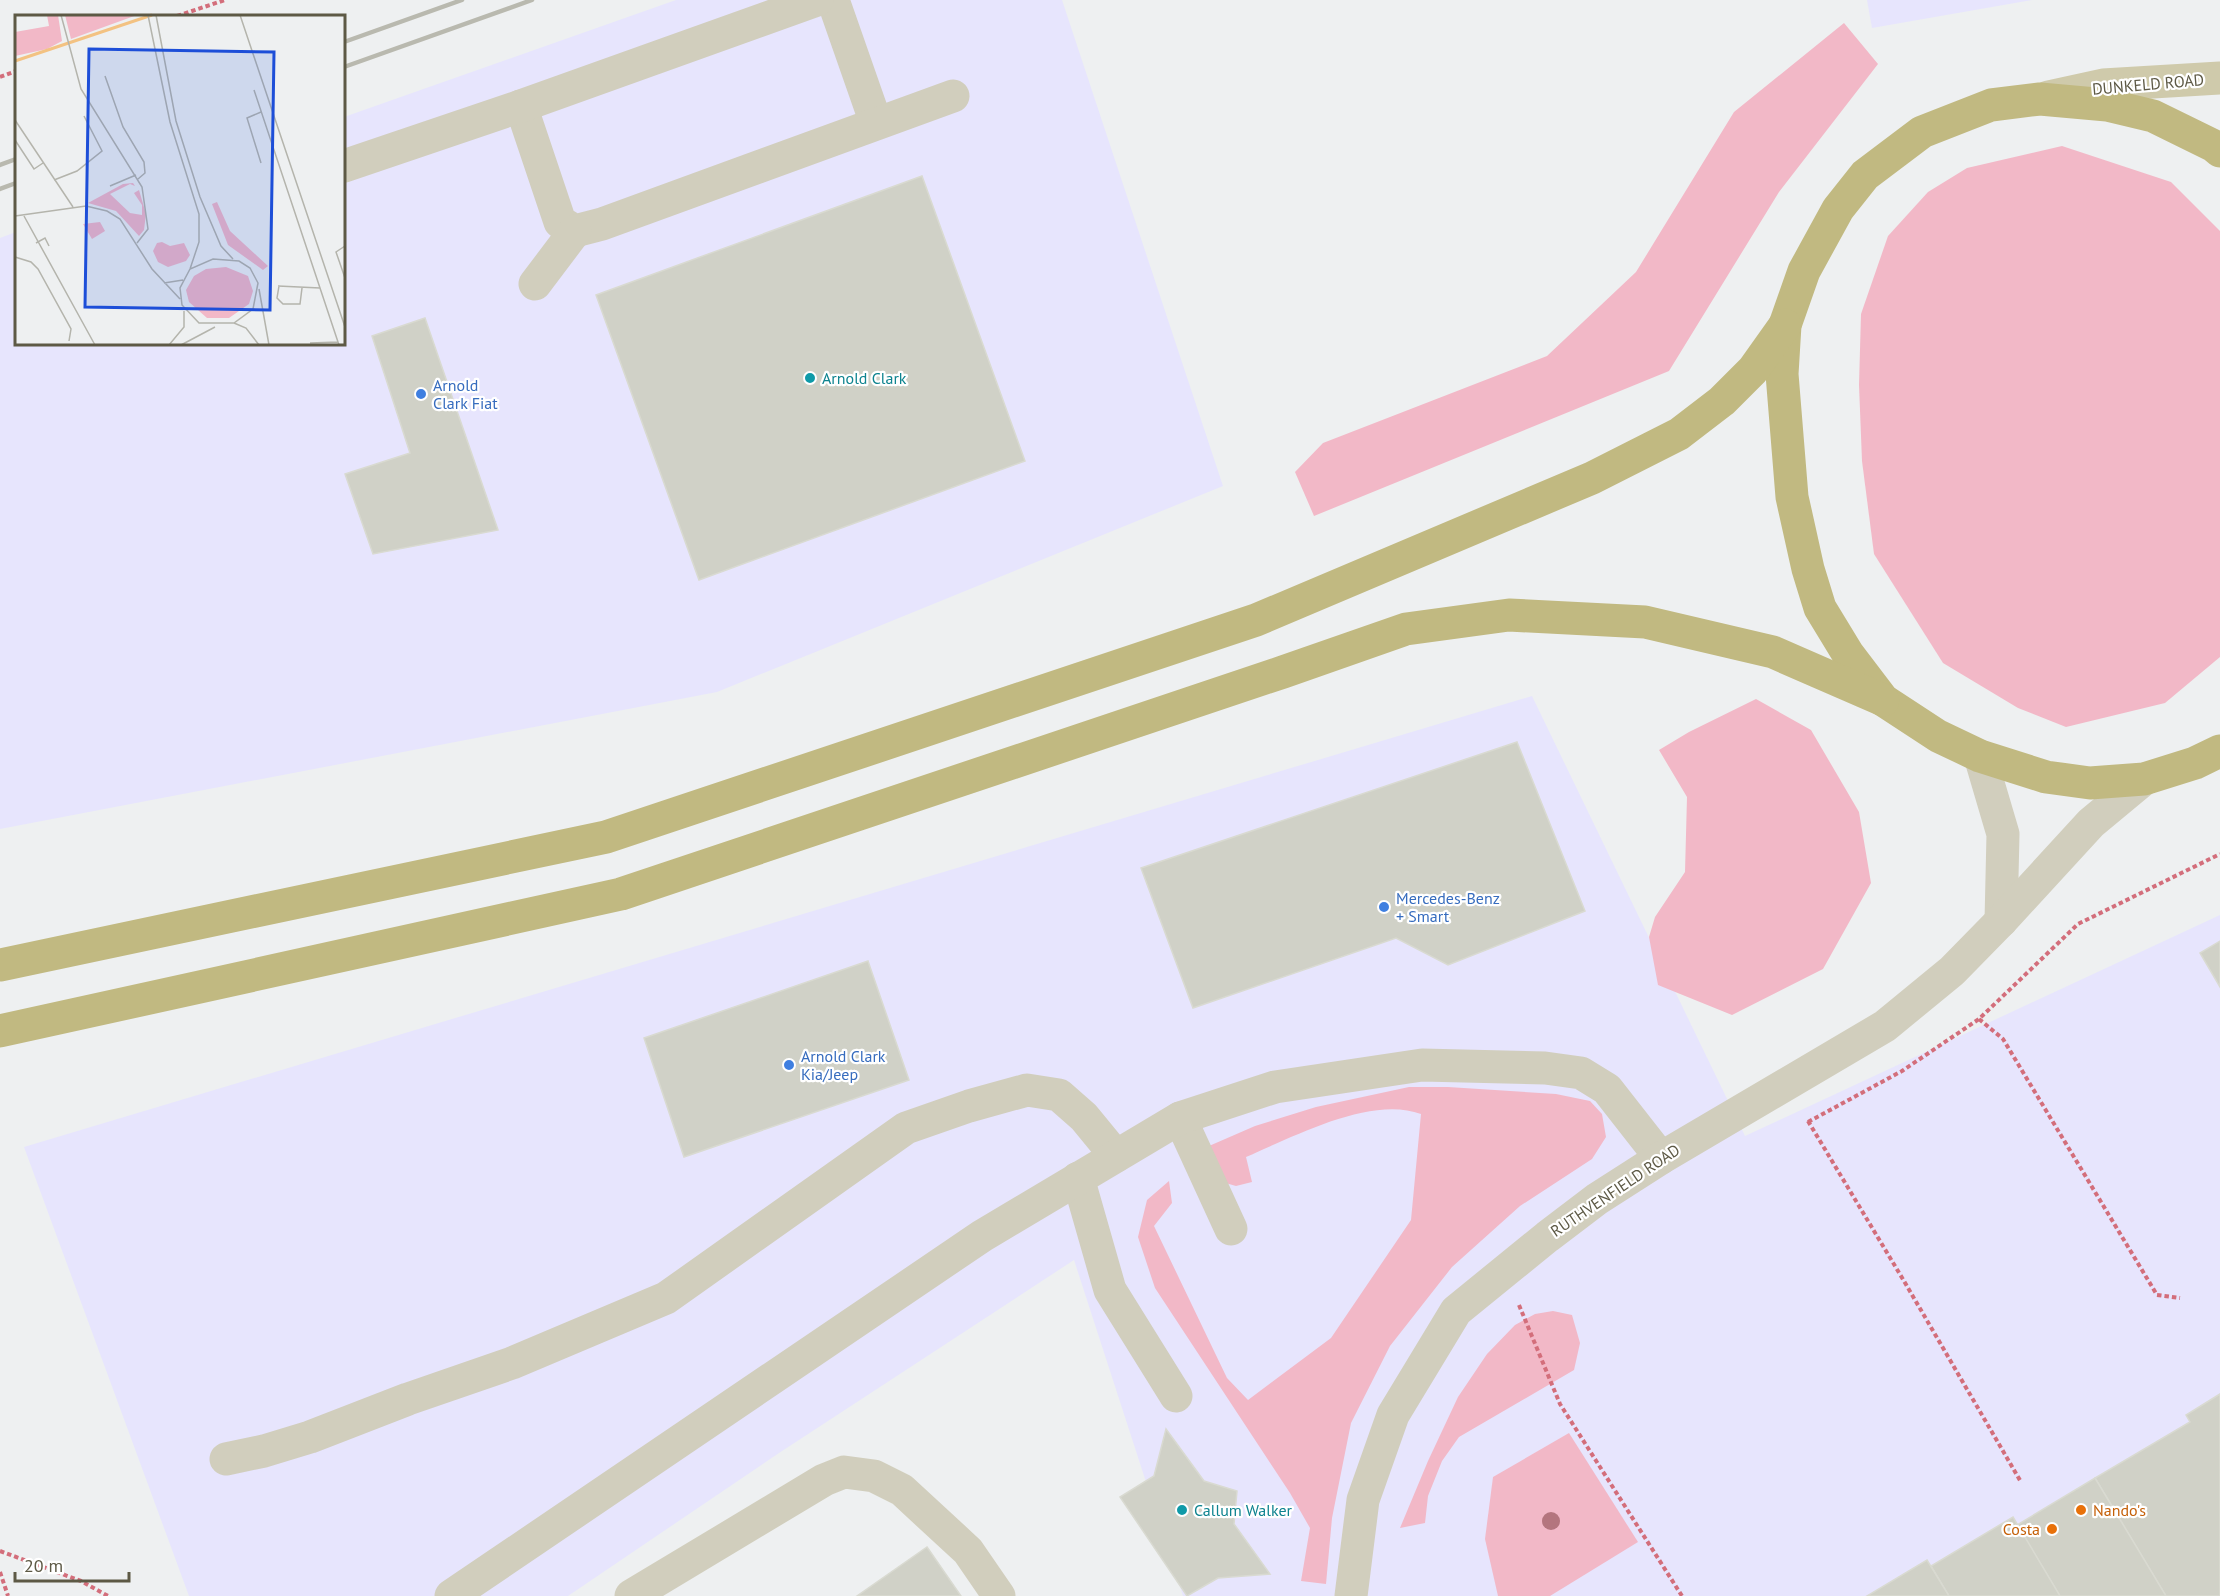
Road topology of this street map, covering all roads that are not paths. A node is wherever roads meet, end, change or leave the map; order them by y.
1 (818, 0) edge
2 (833, 0) edge
3 (2220, 78) edge
4 (953, 96) dead end
5 (2040, 99) junction
6 (521, 106) junction
7 (876, 123) junction
8 (2220, 151) edge
9 (345, 166) edge
10 (575, 231) junction
11 (535, 284) dead end
12 (1785, 325) junction
13 (1883, 700) junction
14 (2220, 751) edge
15 (1980, 756) junction
16 (2144, 779) junction
17 (2001, 921) junction
18 (0, 965) edge
19 (0, 1030) edge
20 (1180, 1118) junction
21 (1116, 1156) junction
22 (1661, 1158) junction
23 (1078, 1178) junction
24 (1231, 1229) dead end
25 (1176, 1396) dead end
26 (226, 1459) dead end
27 (451, 1596) edge
28 (631, 1596) edge
29 (999, 1596) edge
30 (1351, 1596) edge

1 - 6 street
2 - 7 street
3 - 5 main road, DUNKELD ROAD
4 - 7 street
5 - 8 highway
5 - 12 highway
6 - 9 street
6 - 10 street
7 - 10 street
10 - 11 street
12 - 13 highway
12 - 18 highway
13 - 15 highway
13 - 19 highway
14 - 16 highway
15 - 16 highway
15 - 17 street
16 - 17 street, RUTHVENFIELD ROAD
17 - 22 street, RUTHVENFIELD ROAD
20 - 21 street
20 - 22 street
20 - 24 street
21 - 23 street
21 - 26 street
22 - 30 street, RUTHVENFIELD ROAD
23 - 25 street
23 - 27 street
28 - 29 street

